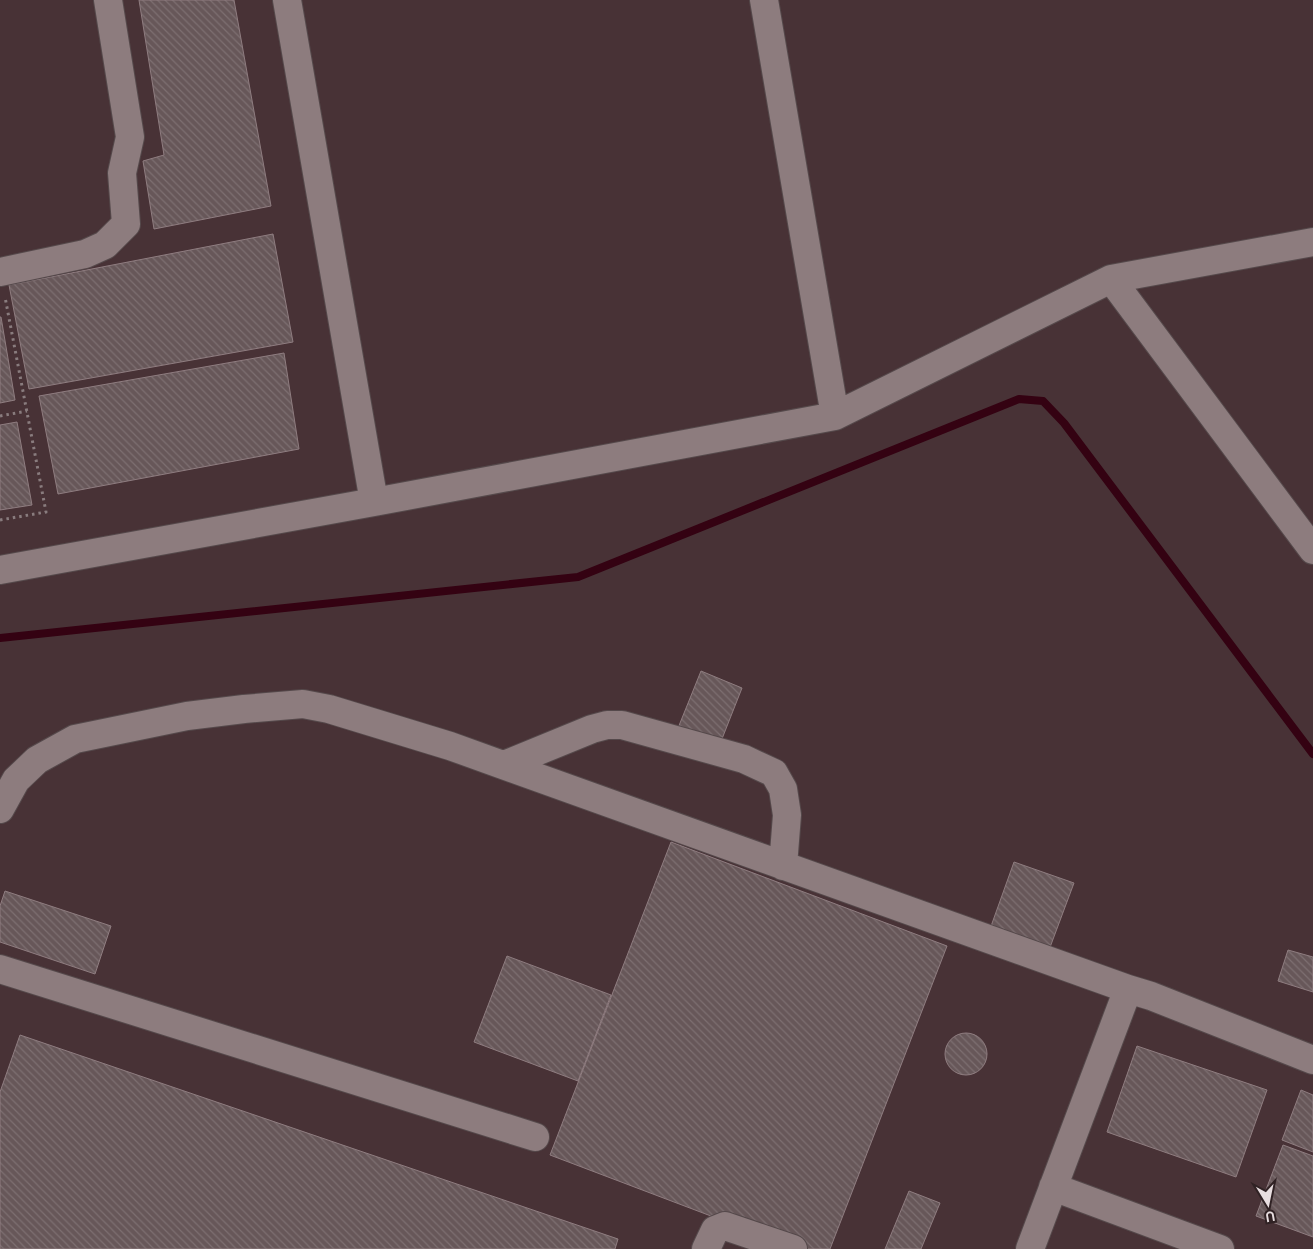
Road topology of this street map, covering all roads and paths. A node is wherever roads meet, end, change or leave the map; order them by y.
1 (108, 0) edge
2 (288, 0) edge
3 (764, 0) edge
4 (1313, 242) edge
5 (0, 272) edge
6 (1111, 280) junction
7 (27, 411) junction
8 (0, 416) edge
9 (834, 416) junction
10 (374, 502) junction
11 (0, 520) edge
12 (1313, 550) edge
13 (0, 570) edge
14 (504, 765) junction
15 (0, 809) edge
16 (783, 866) junction
17 (0, 969) edge
18 (1128, 989) junction
19 (1313, 1060) edge
20 (535, 1137) dead end
21 (1053, 1187) junction
22 (706, 1249) edge
23 (794, 1249) edge
24 (1030, 1249) edge
25 (1220, 1249) edge

1 - 5 lane
2 - 10 lane
3 - 9 lane
4 - 6 lane
5 - 7 path
6 - 9 lane
6 - 12 lane
7 - 8 path
7 - 11 path
9 - 10 lane
10 - 13 lane
14 - 15 lane
14 - 16 lane
14 - 16 lane
16 - 18 lane
17 - 20 lane
18 - 19 lane
18 - 21 lane
21 - 24 lane
21 - 25 lane
22 - 23 lane

